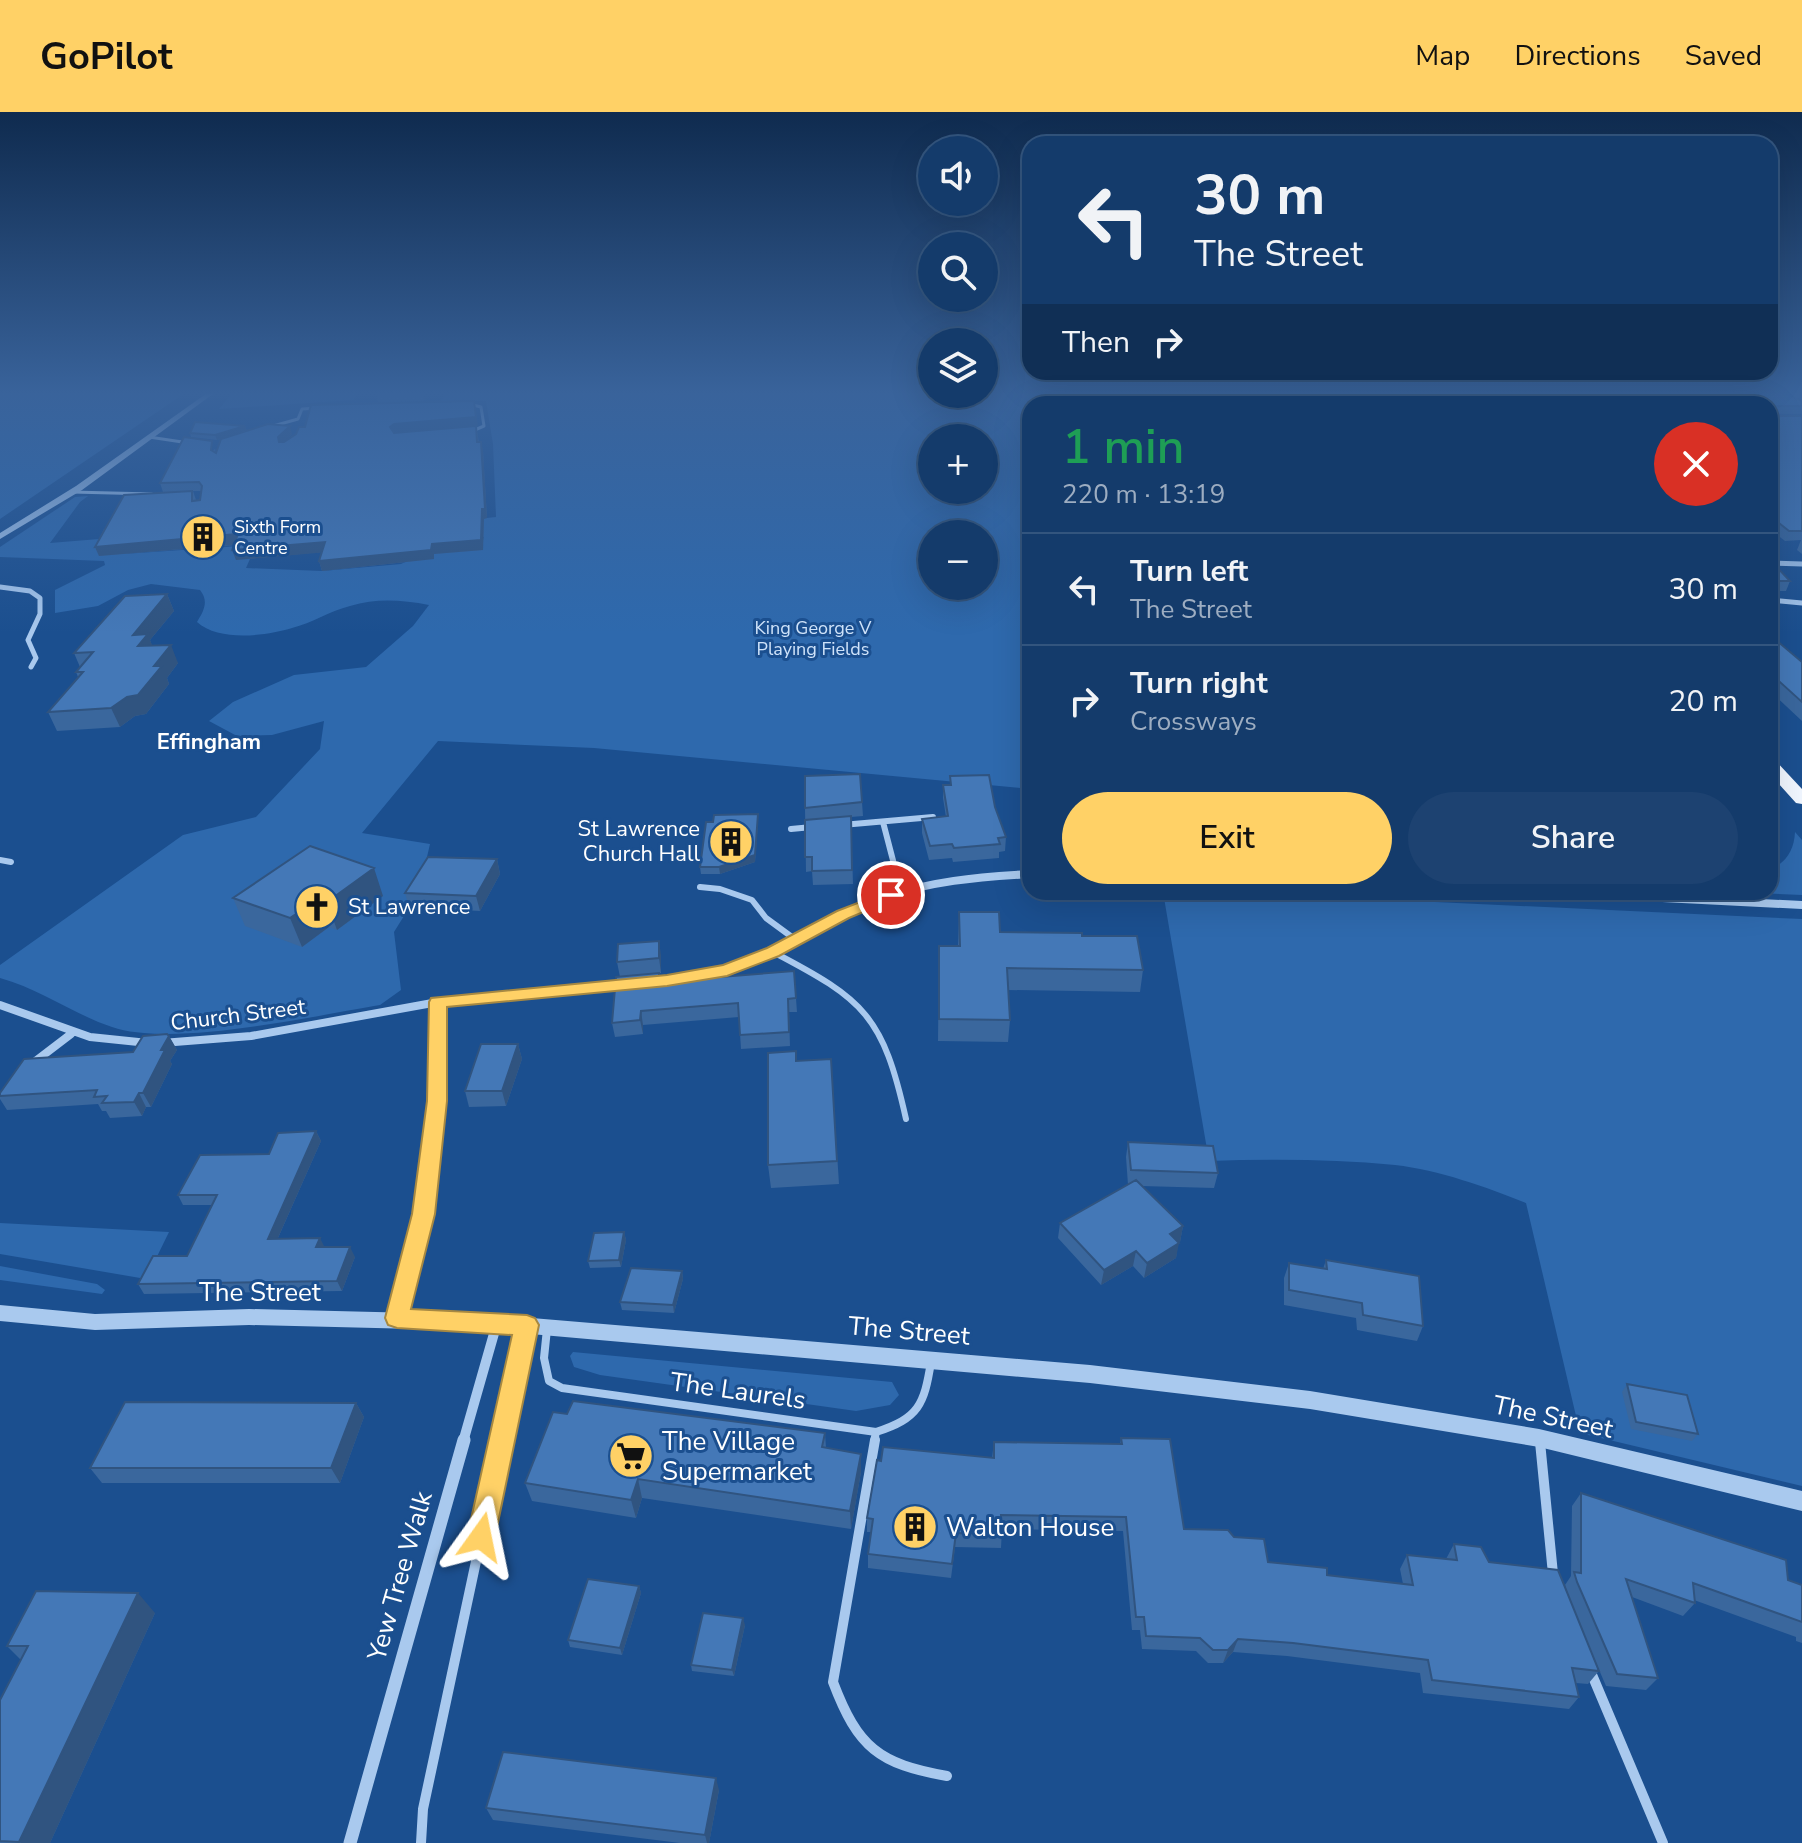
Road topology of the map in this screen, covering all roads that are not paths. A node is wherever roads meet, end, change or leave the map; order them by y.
1 (100, 472) edge
2 (72, 492) junction
3 (109, 493) junction
4 (157, 496) edge
5 (99, 499) dead end
6 (0, 537) edge
7 (1778, 563) edge
8 (1802, 564) edge
9 (0, 587) edge
10 (1778, 600) edge
11 (1800, 606) edge
12 (31, 667) dead end
13 (1778, 773) edge
14 (1802, 799) edge
15 (933, 817) edge
16 (883, 822) junction
17 (837, 826) edge
18 (822, 827) edge
19 (791, 829) dead end
20 (0, 860) edge
21 (11, 862) dead end
22 (1022, 875) edge
23 (700, 887) dead end
24 (906, 889) junction
25 (1703, 900) edge
26 (1802, 905) edge
27 (796, 940) junction
28 (773, 952) junction
29 (438, 1002) junction
30 (0, 1005) edge
31 (71, 1034) junction
32 (28, 1067) edge
33 (906, 1119) dead end
34 (0, 1313) edge
35 (397, 1318) junction
36 (497, 1323) junction
37 (537, 1326) junction
38 (931, 1359) junction
39 (876, 1432) junction
40 (1539, 1438) junction
41 (1802, 1501) edge
42 (1556, 1585) edge
43 (1586, 1661) edge
44 (947, 1776) dead end
45 (350, 1843) edge
46 (421, 1843) edge
47 (1663, 1843) edge

1 - 2 street
2 - 3 lane
2 - 6 street
3 - 4 lane
3 - 5 lane
7 - 8 street
9 - 12 street
10 - 11 street
13 - 14 main road
15 - 16 street
16 - 17 street
16 - 24 street
18 - 19 street
20 - 21 street
22 - 24 street, Church Street
23 - 27 lane
24 - 27 street, Church Street
25 - 26 street
27 - 28 street, Church Street
28 - 29 street, Church Street
28 - 33 lane
29 - 31 street, Church Street
29 - 35 street
30 - 31 street, Church Street
31 - 32 street
34 - 35 street, The Street
35 - 36 street, The Street
36 - 37 street, The Street
36 - 45 street, Yew Tree Walk
37 - 38 street, The Street
37 - 39 lane, The Laurels
37 - 46 lane
38 - 39 lane
38 - 40 street, The Street
39 - 44 lane
40 - 41 street, The Street
40 - 42 lane
43 - 47 lane

